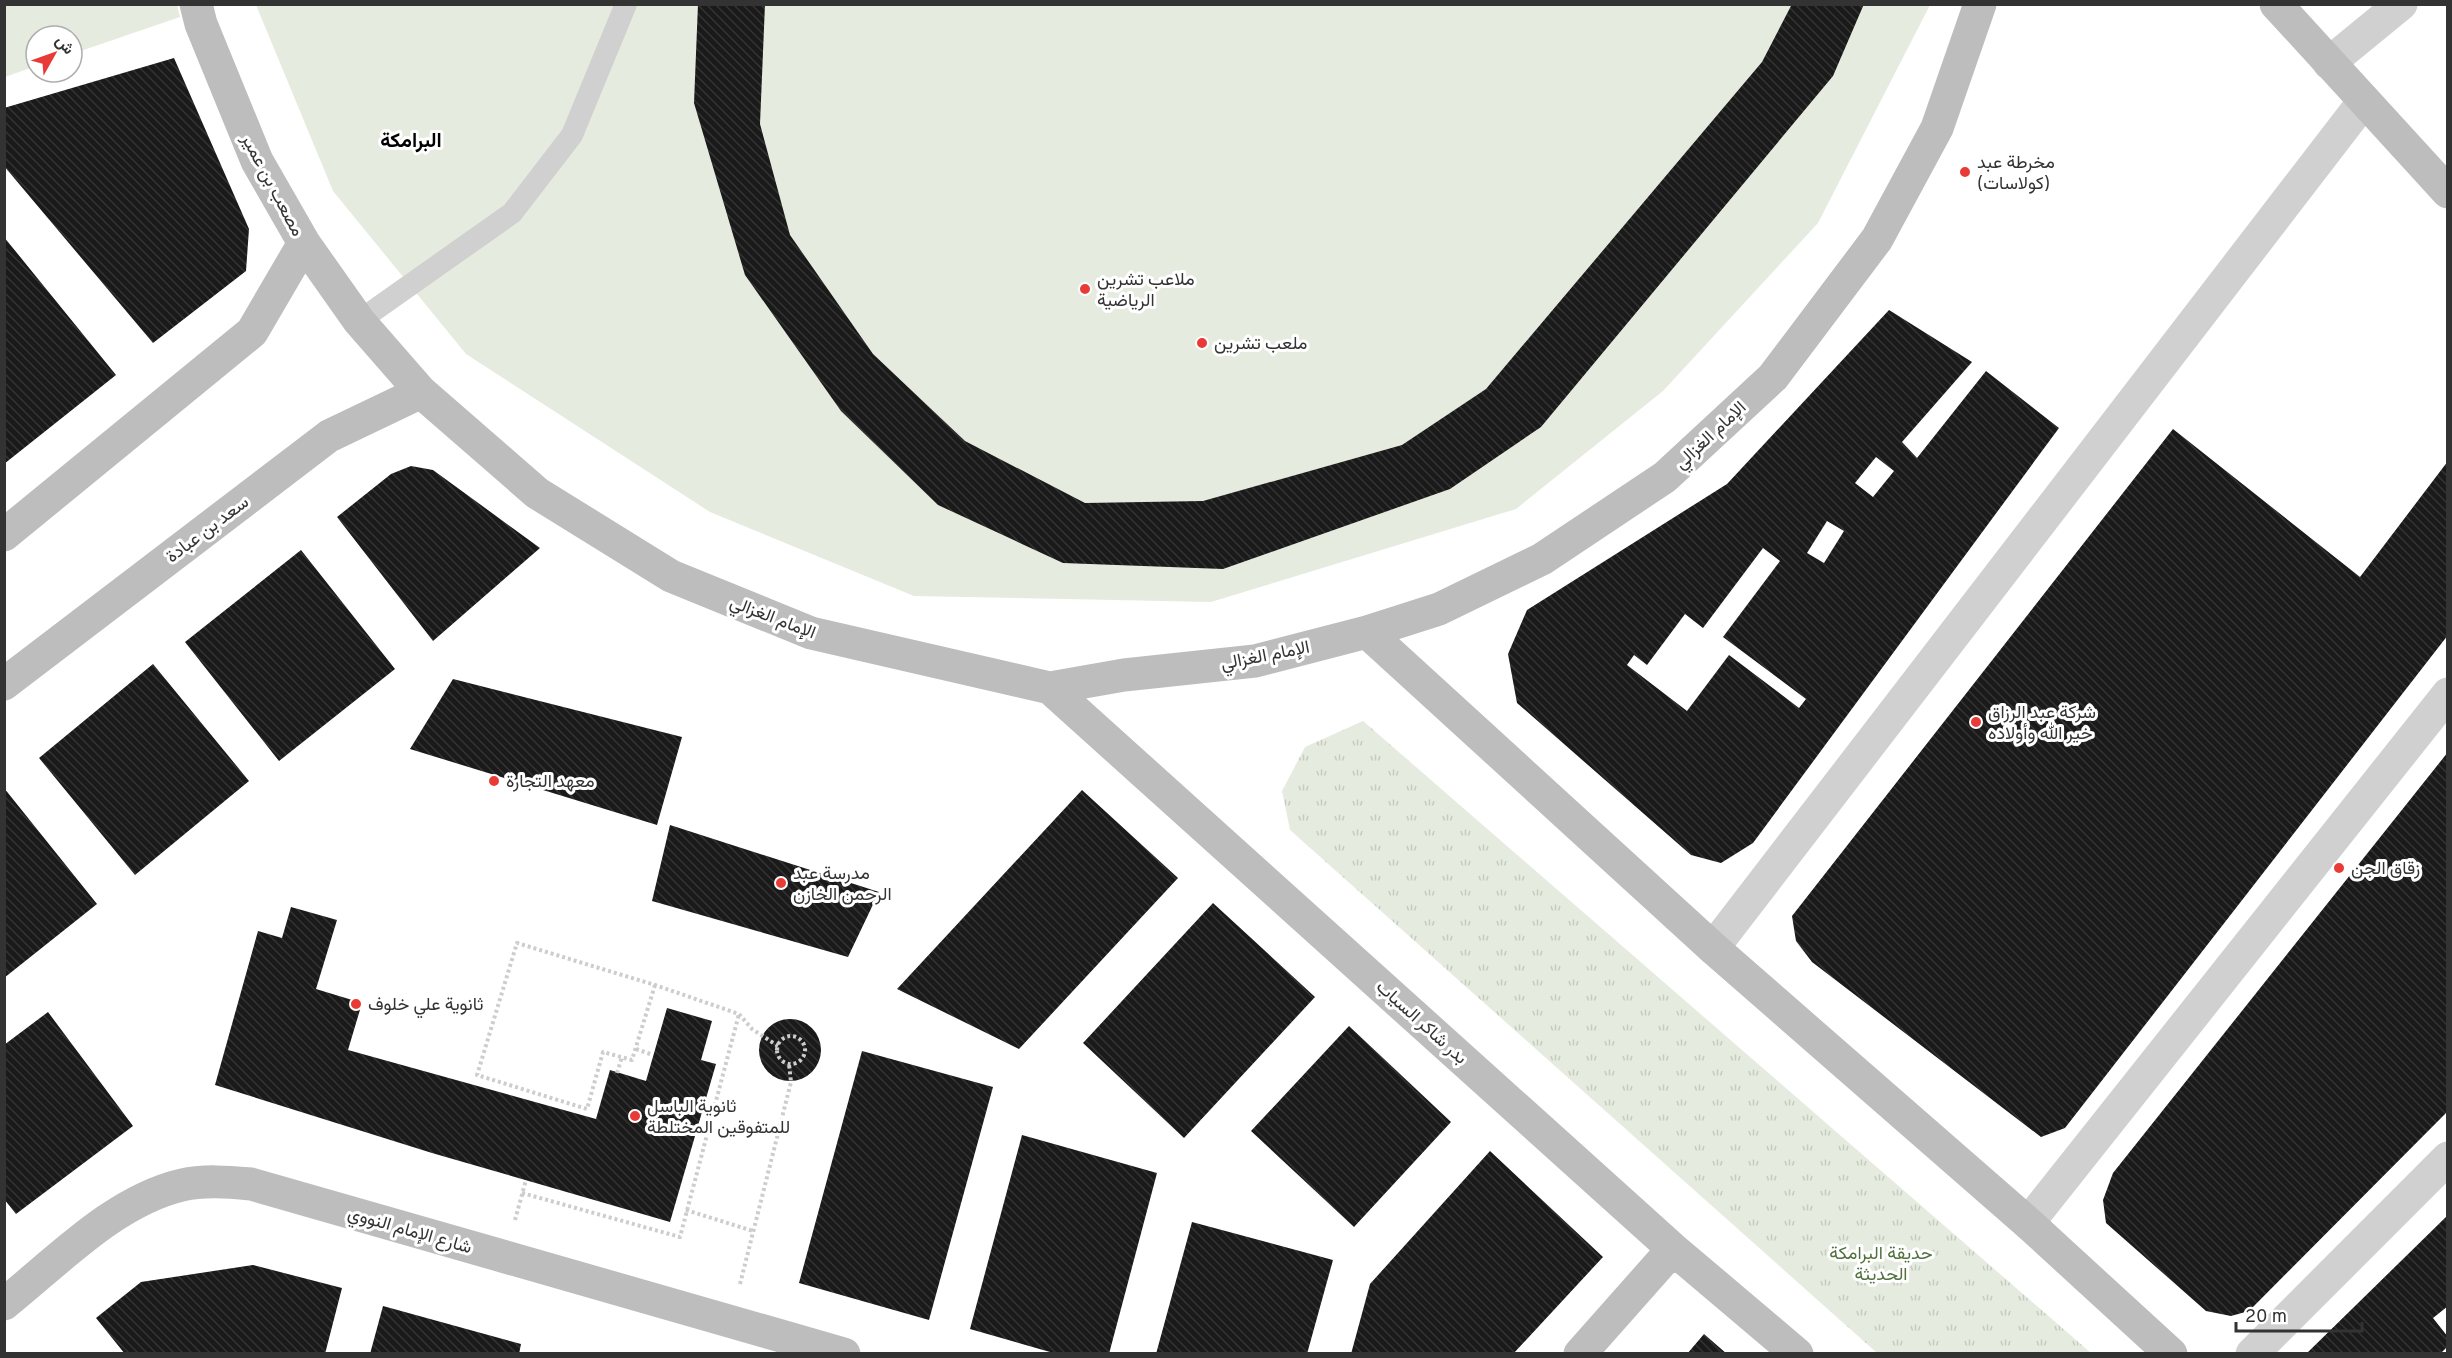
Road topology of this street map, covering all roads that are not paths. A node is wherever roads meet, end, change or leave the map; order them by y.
1 (196, 4) edge
2 (626, 4) edge
3 (1980, 4) edge
4 (2276, 4) edge
5 (2401, 4) edge
6 (2330, 63) junction
7 (2364, 101) junction
8 (2448, 192) edge
9 (303, 243) junction
10 (359, 321) junction
11 (421, 392) junction
12 (4, 535) edge
13 (1367, 632) junction
14 (4, 684) edge
15 (1050, 687) junction
16 (2448, 694) edge
17 (1713, 948) junction
18 (2448, 1158) edge
19 (2028, 1223) junction
20 (1673, 1248) junction
21 (4, 1304) edge
22 (844, 1353) edge
23 (1580, 1353) edge
24 (1797, 1353) edge
25 (2172, 1353) edge
26 (2252, 1353) edge

1 - 9 main road, مصعب بن عمير
2 - 10 lane
3 - 13 main road, الإمام الغزالي
4 - 6 main road
5 - 6 street
6 - 7 main road
7 - 8 main road
7 - 17 street
9 - 10 main road, مصعب بن عمير
9 - 12 main road
10 - 11 main road, الإمام الغزالي
11 - 14 main road, سعد بن عبادة
11 - 15 main road, الإمام الغزالي
13 - 15 main road, الإمام الغزالي
13 - 17 main road
15 - 20 main road, بدر شاكر السياب
16 - 19 street
17 - 19 main road
18 - 26 street
19 - 25 main road
20 - 23 main road
20 - 24 main road, بدر شاكر السياب
21 - 22 main road, شارع الإمام النووي

